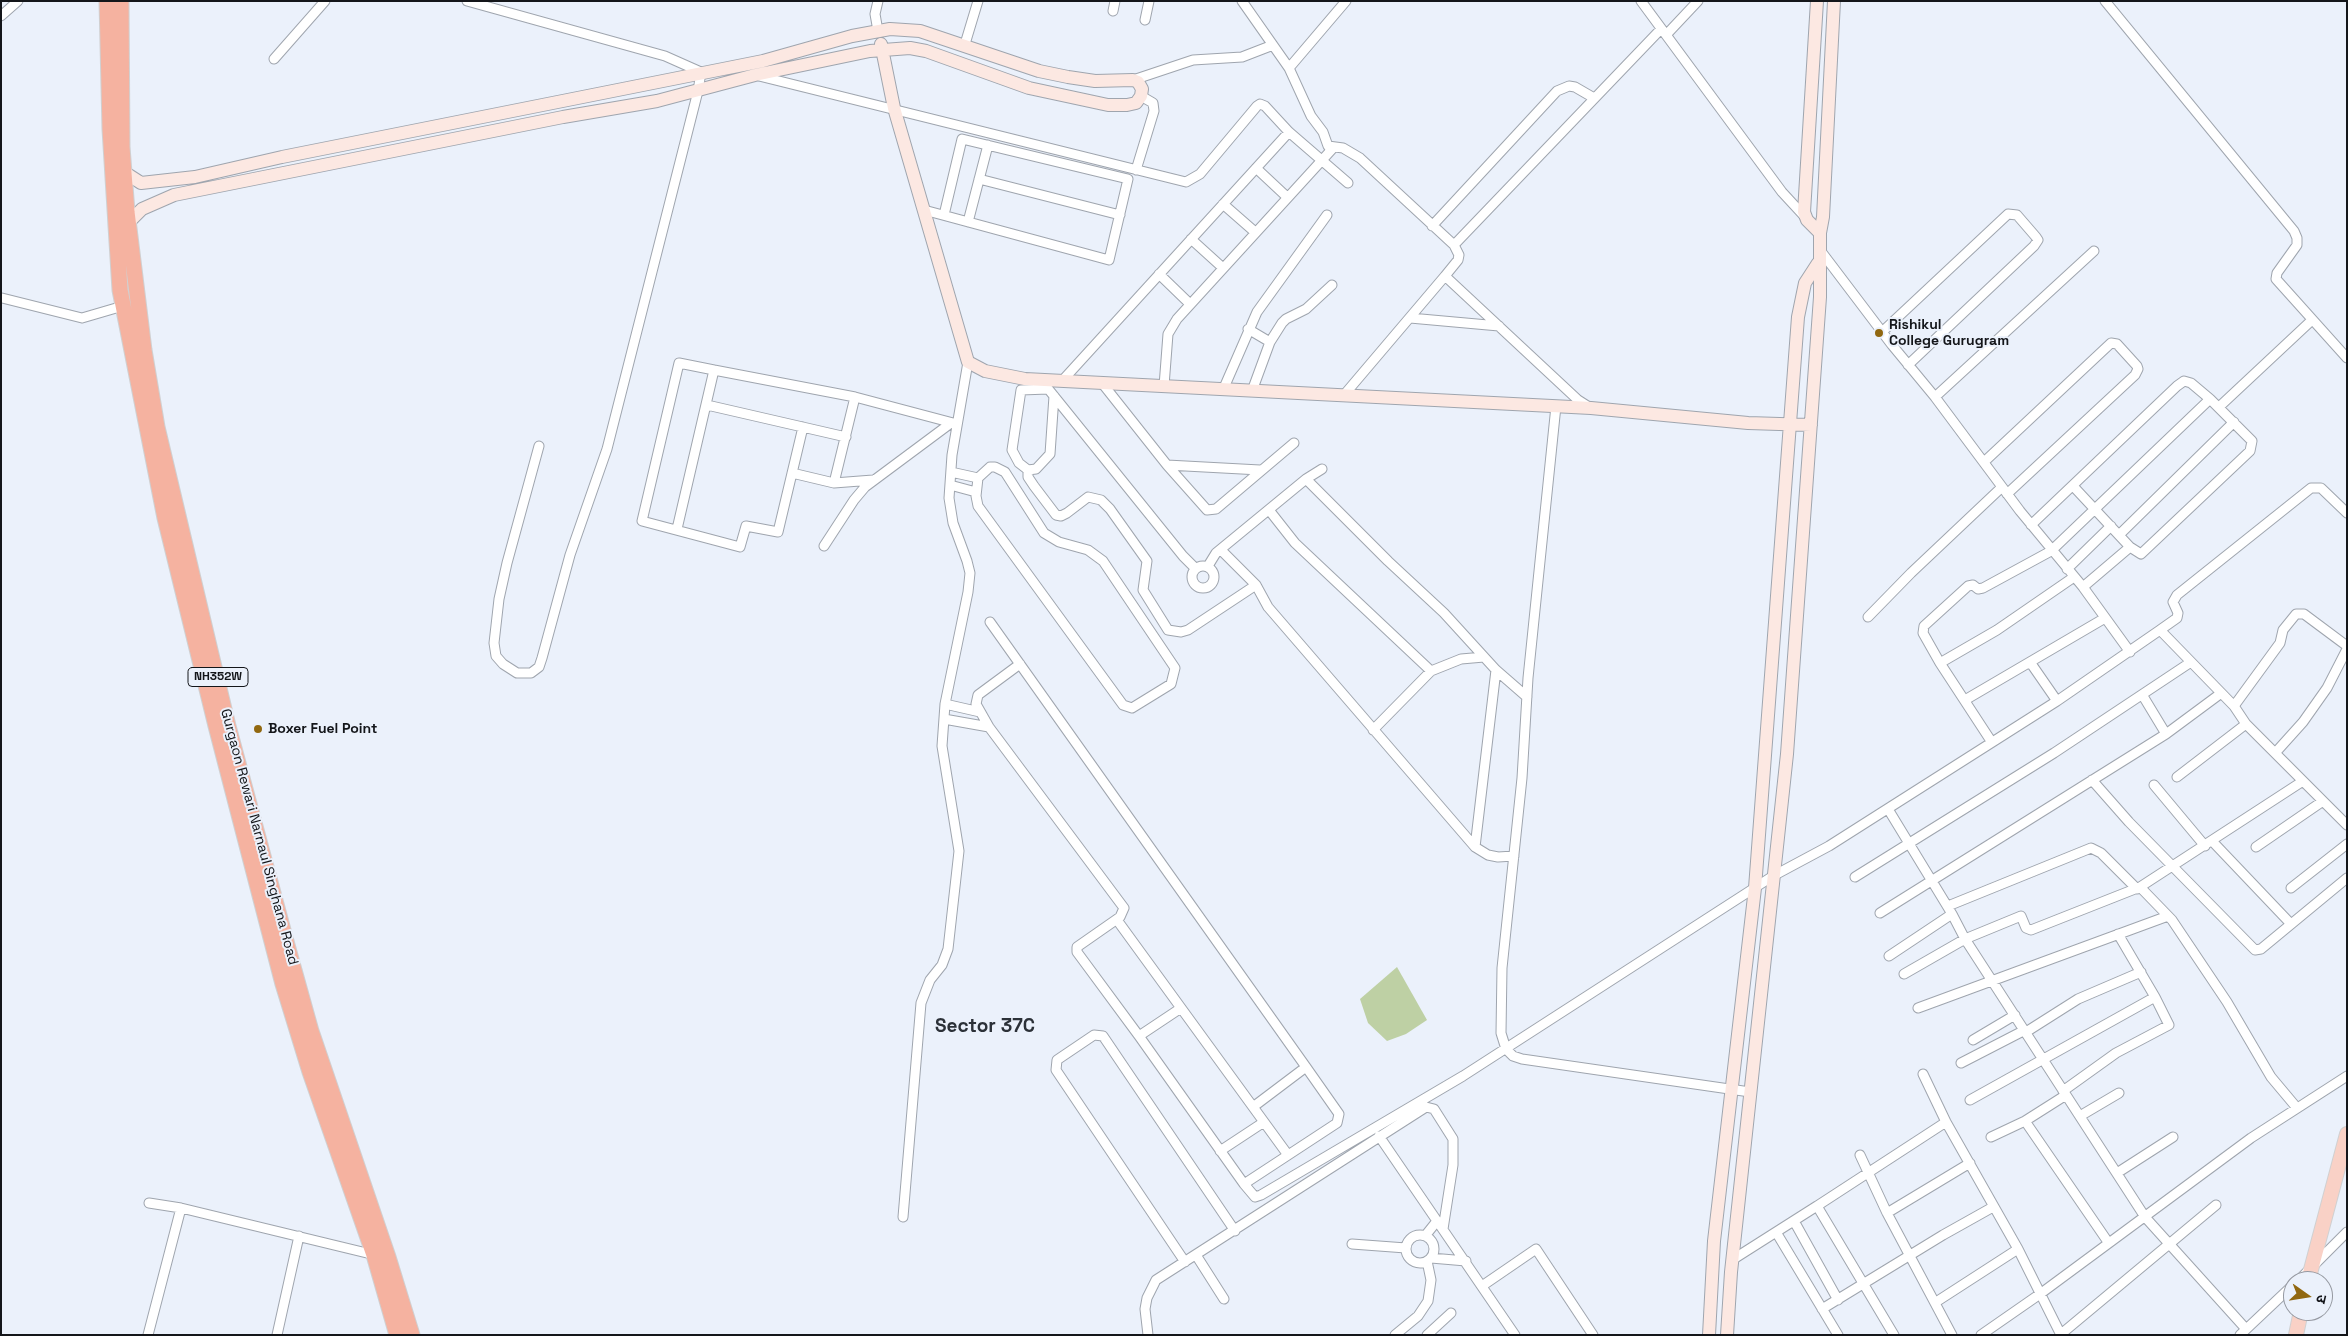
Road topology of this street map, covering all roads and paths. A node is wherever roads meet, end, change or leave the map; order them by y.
1 (18, 1) edge
2 (107, 1) edge
3 (121, 1) edge
4 (325, 1) edge
5 (467, 1) edge
6 (878, 1) edge
7 (978, 1) edge
8 (1149, 1) edge
9 (1242, 1) edge
10 (1346, 1) edge
11 (1641, 1) edge
12 (1698, 1) edge
13 (1817, 1) edge
14 (1834, 1) edge
15 (2105, 1) edge
16 (1, 16) edge
17 (1145, 20) dead end
18 (878, 31) junction
19 (1664, 32) junction
20 (965, 44) junction
21 (1273, 45) junction
22 (882, 50) junction
23 (274, 59) dead end
24 (744, 65) junction
25 (1289, 68) junction
26 (701, 72) junction
27 (756, 75) junction
28 (1133, 80) junction
29 (698, 91) junction
30 (1141, 96) junction
31 (1594, 98) junction
32 (894, 108) junction
33 (1289, 132) junction
34 (988, 145) junction
35 (1334, 147) junction
36 (1320, 160) junction
37 (1256, 168) junction
38 (1136, 170) junction
39 (124, 172) junction
40 (979, 179) junction
41 (164, 182) junction
42 (1348, 183) dead end
43 (171, 196) junction
44 (1287, 197) junction
45 (1223, 204) junction
46 (924, 210) junction
47 (944, 215) junction
48 (1120, 215) junction
49 (1327, 215) dead end
50 (1807, 220) junction
51 (968, 222) junction
52 (128, 223) junction
53 (1432, 226) junction
54 (1255, 232) junction
55 (1820, 233) junction
56 (1191, 239) junction
57 (1454, 245) junction
58 (2094, 251) dead end
59 (1819, 256) junction
60 (1223, 268) junction
61 (1159, 274) junction
62 (1445, 276) junction
63 (1332, 285) dead end
64 (2, 298) edge
65 (1190, 304) junction
66 (123, 306) junction
67 (1410, 318) junction
68 (2312, 320) junction
69 (1499, 326) junction
70 (1248, 329) junction
71 (1882, 332) junction
72 (1270, 342) junction
73 (2347, 358) edge
74 (968, 362) junction
75 (1908, 364) junction
76 (714, 370) junction
77 (1062, 381) junction
78 (1102, 383) junction
79 (1164, 386) junction
80 (1048, 388) junction
81 (1223, 390) junction
82 (1252, 391) junction
83 (1344, 395) junction
84 (1935, 396) junction
85 (855, 397) junction
86 (2210, 399) junction
87 (706, 405) junction
88 (1556, 406) junction
89 (1591, 408) junction
90 (2219, 408) junction
91 (2234, 422) junction
92 (954, 423) junction
93 (1790, 424) junction
94 (1811, 424) junction
95 (803, 427) junction
96 (846, 437) junction
97 (1294, 444) dead end
98 (539, 446) dead end
99 (1984, 462) junction
100 (1168, 465) junction
101 (1322, 469) dead end
102 (1028, 470) junction
103 (1260, 470) junction
104 (950, 472) junction
105 (792, 473) junction
106 (978, 478) junction
107 (1306, 479) junction
108 (874, 480) junction
109 (834, 483) junction
110 (950, 485) junction
111 (2073, 486) junction
112 (2004, 490) junction
113 (976, 492) junction
114 (1269, 510) junction
115 (2095, 510) junction
116 (2347, 513) edge
117 (2031, 525) junction
118 (2111, 526) junction
119 (676, 529) junction
120 (2119, 535) junction
121 (824, 546) dead end
122 (2130, 547) junction
123 (1221, 550) junction
124 (2051, 551) junction
125 (1208, 566) junction
126 (1195, 568) junction
127 (2067, 569) junction
128 (2074, 577) junction
129 (1256, 585) junction
130 (2083, 587) junction
131 (1868, 617) dead end
132 (2105, 618) junction
133 (990, 622) dead end
134 (2160, 630) junction
135 (2347, 647) edge
136 (2130, 652) junction
137 (1484, 657) junction
138 (1940, 662) junction
139 (2030, 662) junction
140 (2191, 662) junction
141 (1020, 664) junction
142 (1496, 670) junction
143 (1430, 671) junction
144 (2220, 694) junction
145 (2143, 696) junction
146 (1528, 697) junction
147 (1965, 700) junction
148 (2057, 701) junction
149 (945, 704) junction
150 (2234, 706) junction
151 (980, 712) junction
152 (944, 719) junction
153 (2246, 724) junction
154 (989, 727) junction
155 (1374, 730) junction
156 (224, 732) junction
157 (2166, 734) junction
158 (1991, 741) junction
159 (2276, 752) junction
160 (2177, 777) dead end
161 (2092, 780) junction
162 (2303, 781) junction
163 (2154, 785) dead end
164 (2323, 801) junction
165 (1888, 809) junction
166 (2347, 825) edge
167 (1910, 843) junction
168 (2209, 844) junction
169 (2347, 844) edge
170 (2256, 847) dead end
171 (1476, 848) junction
172 (1514, 856) junction
173 (2174, 867) junction
174 (1773, 876) junction
175 (1855, 877) dead end
176 (2347, 878) edge
177 (1932, 880) junction
178 (1755, 888) junction
179 (2138, 888) junction
180 (2291, 888) dead end
181 (1950, 910) junction
182 (1880, 913) dead end
183 (2168, 916) junction
184 (1117, 920) junction
185 (2291, 924) junction
186 (2118, 934) junction
187 (1965, 939) junction
188 (1889, 956) dead end
189 (2141, 972) junction
190 (1904, 974) dead end
191 (1993, 981) junction
192 (2156, 996) junction
193 (1181, 1008) junction
194 (1918, 1008) dead end
195 (2015, 1015) junction
196 (2026, 1031) junction
197 (1139, 1036) junction
198 (1974, 1040) dead end
199 (1506, 1049) junction
200 (2044, 1060) junction
201 (1960, 1063) dead end
202 (1306, 1066) junction
203 (1923, 1074) dead end
204 (2347, 1076) edge
205 (1731, 1090) junction
206 (1750, 1092) junction
207 (2064, 1093) junction
208 (2119, 1093) dead end
209 (1970, 1100) dead end
210 (1253, 1107) junction
211 (2297, 1108) junction
212 (2080, 1116) junction
213 (2025, 1120) junction
214 (1264, 1122) junction
215 (1946, 1122) junction
216 (2347, 1134) edge
217 (1379, 1136) junction
218 (1991, 1137) dead end
219 (2173, 1137) dead end
220 (1220, 1151) junction
221 (1288, 1155) junction
222 (1860, 1155) dead end
223 (1970, 1163) junction
224 (1868, 1170) junction
225 (2117, 1173) junction
226 (1244, 1184) junction
227 (149, 1203) dead end
228 (2216, 1205) dead end
229 (1817, 1206) junction
230 (1993, 1207) junction
231 (181, 1208) junction
232 (1887, 1213) junction
233 (903, 1217) dead end
234 (2144, 1217) junction
235 (1437, 1221) junction
236 (1794, 1221) junction
237 (1443, 1229) junction
238 (1235, 1230) junction
239 (1776, 1232) junction
240 (2347, 1232) edge
241 (299, 1236) junction
242 (1425, 1236) junction
243 (2108, 1242) junction
244 (1352, 1244) dead end
245 (2169, 1245) junction
246 (1406, 1248) junction
247 (2018, 1249) junction
248 (1196, 1255) junction
249 (381, 1256) junction
250 (1910, 1256) junction
251 (1429, 1259) junction
252 (1732, 1260) junction
253 (1466, 1261) junction
254 (1185, 1262) junction
255 (2310, 1271) edge
256 (2313, 1271) edge
257 (1864, 1284) junction
258 (1482, 1286) junction
259 (2040, 1294) junction
260 (2283, 1294) edge
261 (1224, 1299) dead end
262 (1838, 1300) junction
263 (1936, 1302) junction
264 (1822, 1309) junction
265 (1451, 1313) dead end
266 (2299, 1321) edge
267 (2243, 1332) edge
268 (148, 1335) edge
269 (277, 1335) edge
270 (397, 1335) edge
271 (412, 1335) edge
272 (1148, 1335) edge
273 (1395, 1335) edge
274 (1427, 1335) edge
275 (1515, 1335) edge
276 (1593, 1335) edge
277 (1709, 1335) edge
278 (1727, 1335) edge
279 (1838, 1335) edge
280 (1894, 1335) edge
281 (1952, 1335) edge
282 (1981, 1335) edge
283 (2060, 1335) edge
284 (2296, 1335) edge

1 - 16 street
2 - 66 highway, NH352W
3 - 39 highway, Gurgaon Rewari Narnaul Singhana Road / NH352W
4 - 23 street
5 - 26 street
6 - 18 street
7 - 20 street
8 - 17 street
9 - 21 street
10 - 25 street
11 - 19 street
12 - 19 street
13 - 50 street
14 - 55 street
15 - 68 street
18 - 20 street
18 - 22 street
18 - 24 street
19 - 31 street
19 - 50 street
20 - 28 street
21 - 25 street
21 - 28 street
22 - 27 street
22 - 30 street
22 - 32 street
24 - 26 street
24 - 27 street
25 - 35 street
26 - 29 street
26 - 41 street
27 - 29 street
27 - 32 street
28 - 30 street
29 - 43 street
29 - 98 street
30 - 38 street
31 - 53 street
31 - 57 street
32 - 38 street
32 - 46 street
33 - 36 street
33 - 37 street
33 - 38 street
34 - 40 street
34 - 47 street
34 - 48 street
35 - 36 street
35 - 53 street
36 - 42 street
36 - 44 street
37 - 44 street
37 - 45 street
39 - 41 street
39 - 52 highway, Gurgaon Rewari Narnaul Singhana Road / NH352W
40 - 48 street
40 - 51 street
41 - 43 street
43 - 52 street
44 - 54 street
45 - 54 street
45 - 56 street
46 - 47 street
46 - 74 street
47 - 51 street
48 - 51 street
49 - 70 street
50 - 55 street
52 - 156 highway, Gurgaon Rewari Narnaul Singhana Road / NH352W
53 - 57 street
54 - 60 street
55 - 59 street
56 - 60 street
56 - 61 street
57 - 62 street
58 - 84 street
59 - 71 street
59 - 93 street
59 - 94 street
60 - 65 street
61 - 65 street
61 - 77 street
62 - 67 street
62 - 69 street
63 - 72 street
64 - 66 street
65 - 79 street
66 - 156 highway, NH352W
67 - 69 street
67 - 83 street
68 - 73 street
68 - 90 street
69 - 89 street
70 - 72 street
70 - 81 street
71 - 75 street
71 - 75 street
72 - 82 street
74 - 80 street
74 - 92 street
75 - 84 street
76 - 85 street
76 - 87 street
76 - 119 street
77 - 78 street
77 - 80 street
78 - 79 street
78 - 100 street
79 - 81 street
80 - 102 street
80 - 102 street
80 - 126 street
81 - 82 street
82 - 83 street
83 - 88 street
84 - 99 street
85 - 92 street
85 - 96 street
86 - 90 street
86 - 111 street
86 - 115 street
87 - 95 street
87 - 119 street
88 - 89 street
88 - 146 street
89 - 93 street
90 - 91 street
91 - 120 street
91 - 122 street
92 - 104 street
92 - 108 street
93 - 94 street
93 - 178 street
94 - 174 street
95 - 96 street
95 - 105 street
96 - 109 street
97 - 103 street
99 - 112 street
99 - 112 street
100 - 103 street
100 - 103 street
101 - 107 street
102 - 129 street
104 - 106 street
104 - 110 street
105 - 109 street
105 - 119 street
106 - 113 street
106 - 113 street
107 - 114 street
107 - 137 street
108 - 109 street
108 - 121 street
110 - 113 street
110 - 149 street
111 - 115 street
111 - 117 street
112 - 117 street
112 - 131 street
114 - 123 street
114 - 143 street
115 - 118 street
115 - 124 street
116 - 134 street
117 - 124 street
118 - 120 street
118 - 127 street
120 - 122 street
122 - 130 street
123 - 125 street
123 - 129 street
124 - 127 street
124 - 138 street
125 - 126 street
125 - 126 street
127 - 128 street
128 - 130 street
128 - 138 street
129 - 155 street
130 - 132 street
132 - 136 street
132 - 139 street
133 - 141 street
134 - 136 street
134 - 140 street
135 - 150 street
135 - 159 street
136 - 148 street
137 - 142 street
137 - 143 street
138 - 147 street
139 - 147 street
139 - 148 street
140 - 144 street
140 - 145 street
141 - 151 street
141 - 202 street
142 - 146 street
142 - 171 street
143 - 155 street
144 - 150 street
144 - 157 street
145 - 157 street
145 - 167 street
146 - 172 street
147 - 158 street
148 - 158 street
149 - 151 street
149 - 152 street
150 - 153 street
151 - 154 street
152 - 154 street
152 - 233 street
153 - 159 street
153 - 160 street
154 - 184 street
155 - 171 street
156 - 249 highway, Gurgaon Rewari Narnaul Singhana Road / NH352W
157 - 161 street
158 - 165 street
159 - 162 street
161 - 173 street
161 - 177 street
162 - 164 street
162 - 168 street
163 - 168 street
164 - 166 street
164 - 170 street
165 - 167 street
165 - 174 street
167 - 175 street
167 - 177 street
168 - 173 street
168 - 185 street
169 - 180 street
171 - 172 street
172 - 199 street
173 - 179 street
173 - 185 street
174 - 178 street
174 - 206 street
176 - 185 street
177 - 181 street
177 - 182 street
178 - 199 street
178 - 205 street
179 - 181 street
179 - 183 street
179 - 187 street
181 - 187 street
181 - 188 street
183 - 186 street
183 - 211 street
184 - 193 street
184 - 197 street
186 - 189 street
186 - 191 street
187 - 190 street
187 - 191 street
189 - 192 street
189 - 196 street
191 - 194 street
191 - 195 street
192 - 200 street
192 - 207 street
193 - 197 street
193 - 210 street
195 - 196 street
195 - 198 street
196 - 200 street
196 - 201 street
197 - 220 street
199 - 205 street
199 - 226 street
200 - 207 street
200 - 209 street
202 - 210 street
202 - 221 street
203 - 215 street
204 - 211 street
205 - 206 street
205 - 277 street
206 - 252 street
207 - 212 street
207 - 213 street
208 - 212 street
210 - 214 street
211 - 234 street
212 - 225 street
213 - 218 street
213 - 243 street
214 - 220 street
214 - 221 street
215 - 223 street
215 - 224 street
216 - 255 main road
217 - 235 street
217 - 237 street
217 - 238 street
219 - 225 street
220 - 226 street
221 - 226 street
222 - 224 street
223 - 230 street
223 - 232 street
224 - 229 street
224 - 232 street
225 - 234 street
227 - 231 street
228 - 245 street
229 - 236 street
229 - 257 street
230 - 247 street
230 - 250 street
231 - 241 street
231 - 268 street
232 - 250 street
234 - 243 street
234 - 245 street
235 - 237 street
235 - 242 street
236 - 239 street
236 - 262 street
237 - 253 street
238 - 248 street
238 - 254 street
239 - 252 street
239 - 264 street
240 - 256 street
241 - 249 street
241 - 269 street
242 - 246 street
242 - 251 street
243 - 259 street
244 - 246 street
245 - 267 street
245 - 283 street
246 - 251 street
247 - 259 street
247 - 263 street
248 - 254 street
248 - 261 street
249 - 270 highway, NH352W
249 - 271 highway, Gurgaon Rewari Narnaul Singhana Road / NH352W
250 - 257 street
250 - 263 street
251 - 253 street
251 - 273 street
252 - 278 street
253 - 258 street
254 - 272 street
257 - 262 street
257 - 280 street
258 - 275 street
258 - 276 street
259 - 282 street
259 - 283 street
260 - 267 street
262 - 264 street
263 - 281 street
264 - 279 street
265 - 274 street
266 - 284 main road

